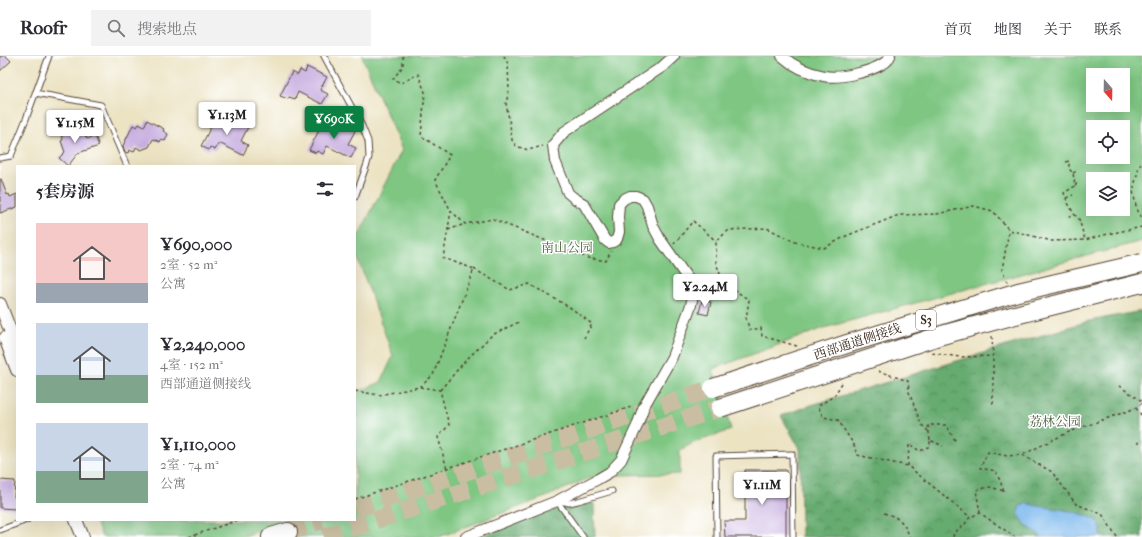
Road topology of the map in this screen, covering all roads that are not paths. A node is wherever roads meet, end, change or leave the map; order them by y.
1 (49, 56) edge
2 (324, 56) edge
3 (674, 56) edge
4 (782, 56) edge
5 (890, 56) edge
6 (35, 93) junction
7 (0, 158) edge
8 (127, 165) edge
9 (356, 194) edge
10 (1142, 262) edge
11 (1142, 283) edge
12 (0, 304) edge
13 (0, 326) edge
14 (15, 350) edge
15 (16, 360) edge
16 (713, 388) tunnel mouth
17 (720, 408) tunnel mouth
18 (612, 491) dead end
19 (557, 501) junction
20 (24, 521) edge
21 (76, 521) edge
22 (84, 521) edge
23 (0, 530) edge
24 (83, 537) edge
25 (91, 537) edge
26 (466, 537) edge
27 (582, 537) edge
28 (717, 537) edge
29 (793, 537) edge

1 - 6 lane
2 - 9 lane
3 - 19 street
4 - 5 street
6 - 7 lane
6 - 8 lane
10 - 16 highway, 西部通道侧接线 / S3, bridge
11 - 17 highway, 西部通道侧接线 / S3, bridge
12 - 14 street
13 - 14 street
14 - 15 street
18 - 19 lane
19 - 26 street
19 - 27 lane
20 - 23 lane
21 - 24 street
22 - 25 street
28 - 29 lane

